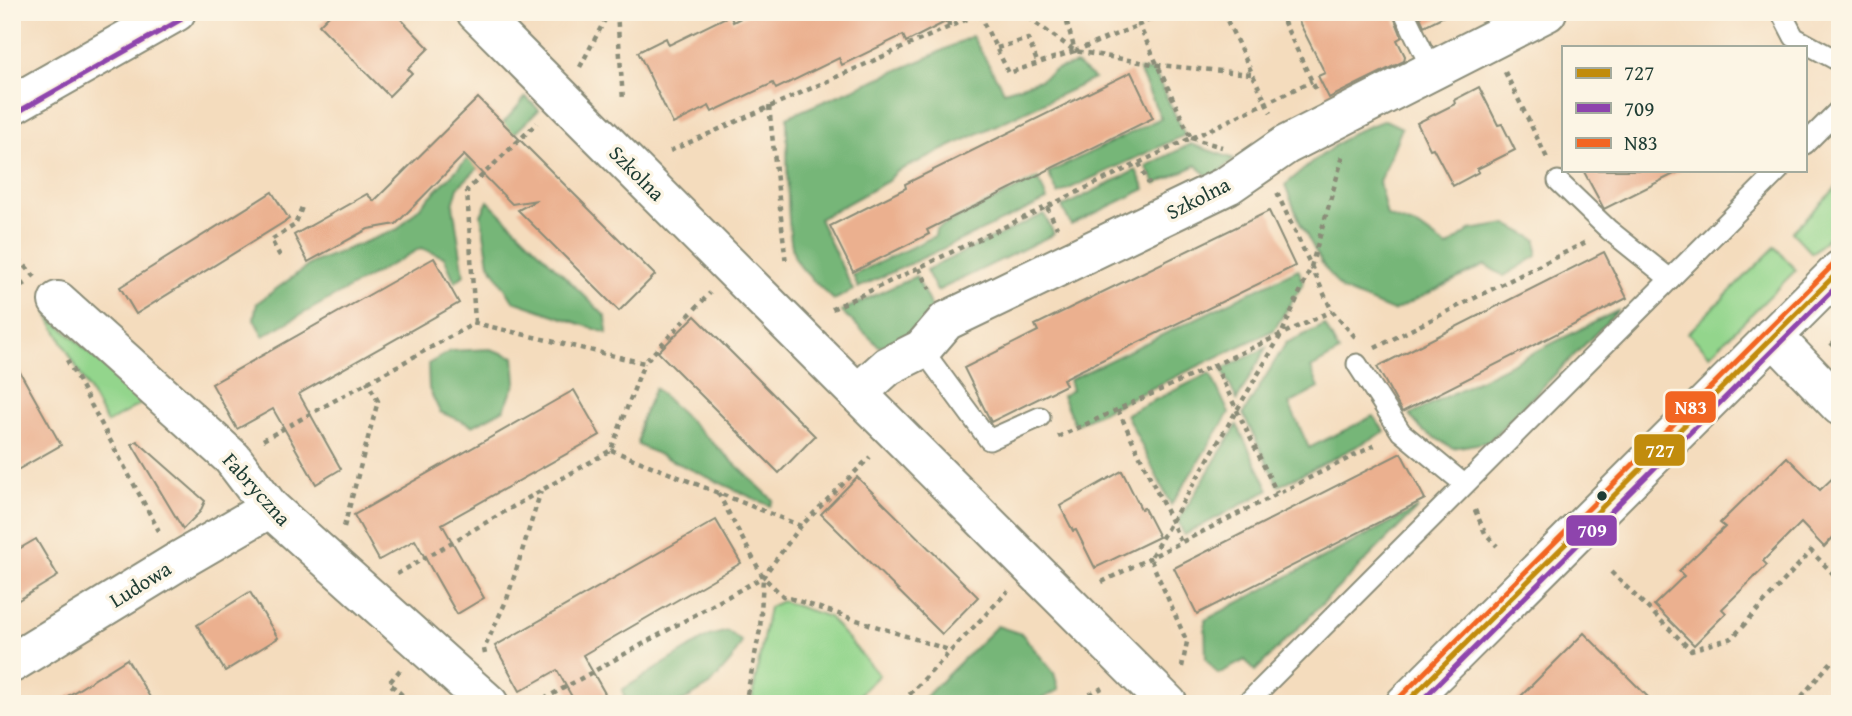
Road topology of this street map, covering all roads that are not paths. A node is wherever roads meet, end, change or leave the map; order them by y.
1 (176, 12) edge
2 (476, 12) edge
3 (1404, 12) edge
4 (1547, 12) edge
5 (1781, 12) edge
6 (1840, 62) edge
7 (1433, 71) junction
8 (12, 105) edge
9 (1840, 109) edge
10 (1806, 143) edge
11 (1777, 172) edge
12 (1558, 181) road end
13 (1840, 270) edge
14 (1670, 279) junction
15 (42, 295) road end
16 (1773, 336) junction
17 (922, 349) junction
18 (1363, 358) road end
19 (858, 393) junction
20 (1840, 406) edge
21 (1040, 417) dead end
22 (1464, 484) junction
23 (270, 508) junction
24 (12, 663) edge
25 (1174, 690) edge
26 (489, 704) edge
27 (1246, 704) edge
28 (1405, 704) edge

1 - 8 street
2 - 19 street, Szkolna
3 - 7 lane
4 - 7 street, Szkolna
5 - 6 lane
7 - 17 street, Szkolna
9 - 10 lane
11 - 14 lane
12 - 14 lane
13 - 16 street
14 - 22 lane
15 - 23 street, Fabryczna
16 - 20 street
16 - 28 street
17 - 19 street, Szkolna
17 - 21 lane
18 - 22 lane
19 - 25 street, Szkolna
22 - 27 lane
23 - 24 street, Ludowa
23 - 26 street, Fabryczna

